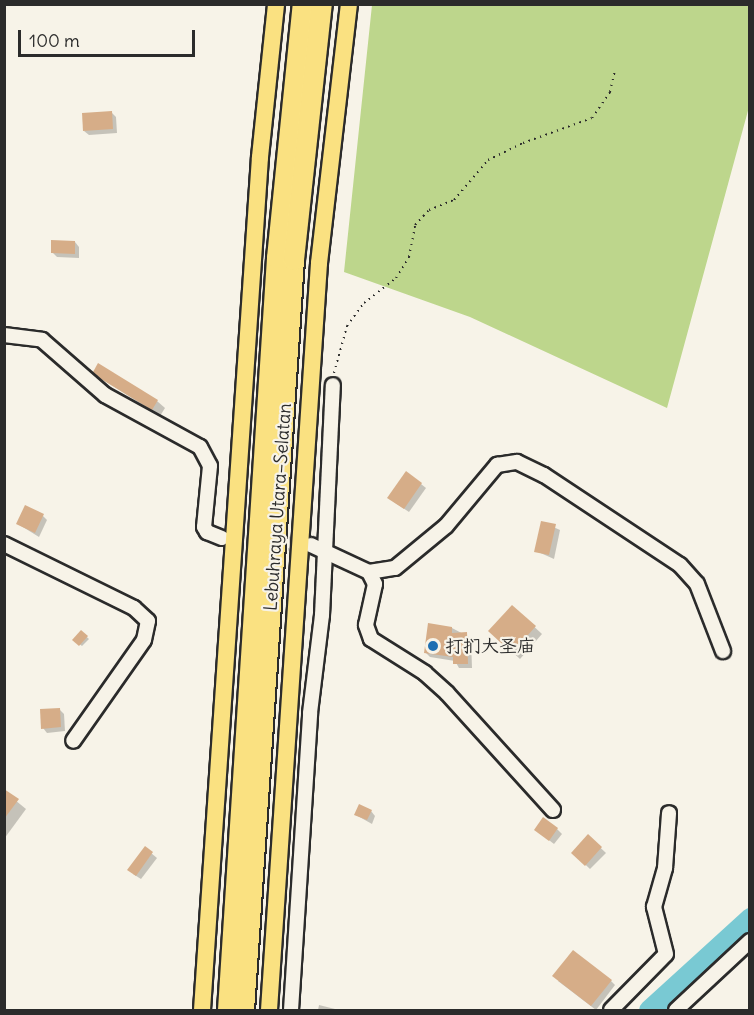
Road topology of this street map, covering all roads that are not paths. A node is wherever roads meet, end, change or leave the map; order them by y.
1 (276, 4) edge
2 (303, 4) edge
3 (322, 4) edge
4 (349, 4) edge
5 (4, 335) edge
6 (333, 385) road end
7 (222, 538) tunnel mouth
8 (4, 544) edge
9 (310, 545) tunnel mouth
10 (326, 550) junction
11 (369, 572) junction
12 (723, 651) dead end
13 (73, 741) dead end
14 (553, 810) dead end
15 (669, 813) dead end
16 (750, 941) edge
17 (202, 1011) edge
18 (228, 1011) edge
19 (244, 1011) edge
20 (269, 1011) edge
21 (291, 1011) edge
22 (611, 1011) edge
23 (676, 1011) edge

1 - 17 main road
2 - 18 highway, Lebuhraya Utara–Selatan
3 - 19 highway, Lebuhraya Utara–Selatan
4 - 20 main road
5 - 7 street
6 - 10 street
8 - 13 street
9 - 10 street
10 - 11 street
10 - 21 street
11 - 12 street
11 - 14 street
15 - 22 street
16 - 23 street

